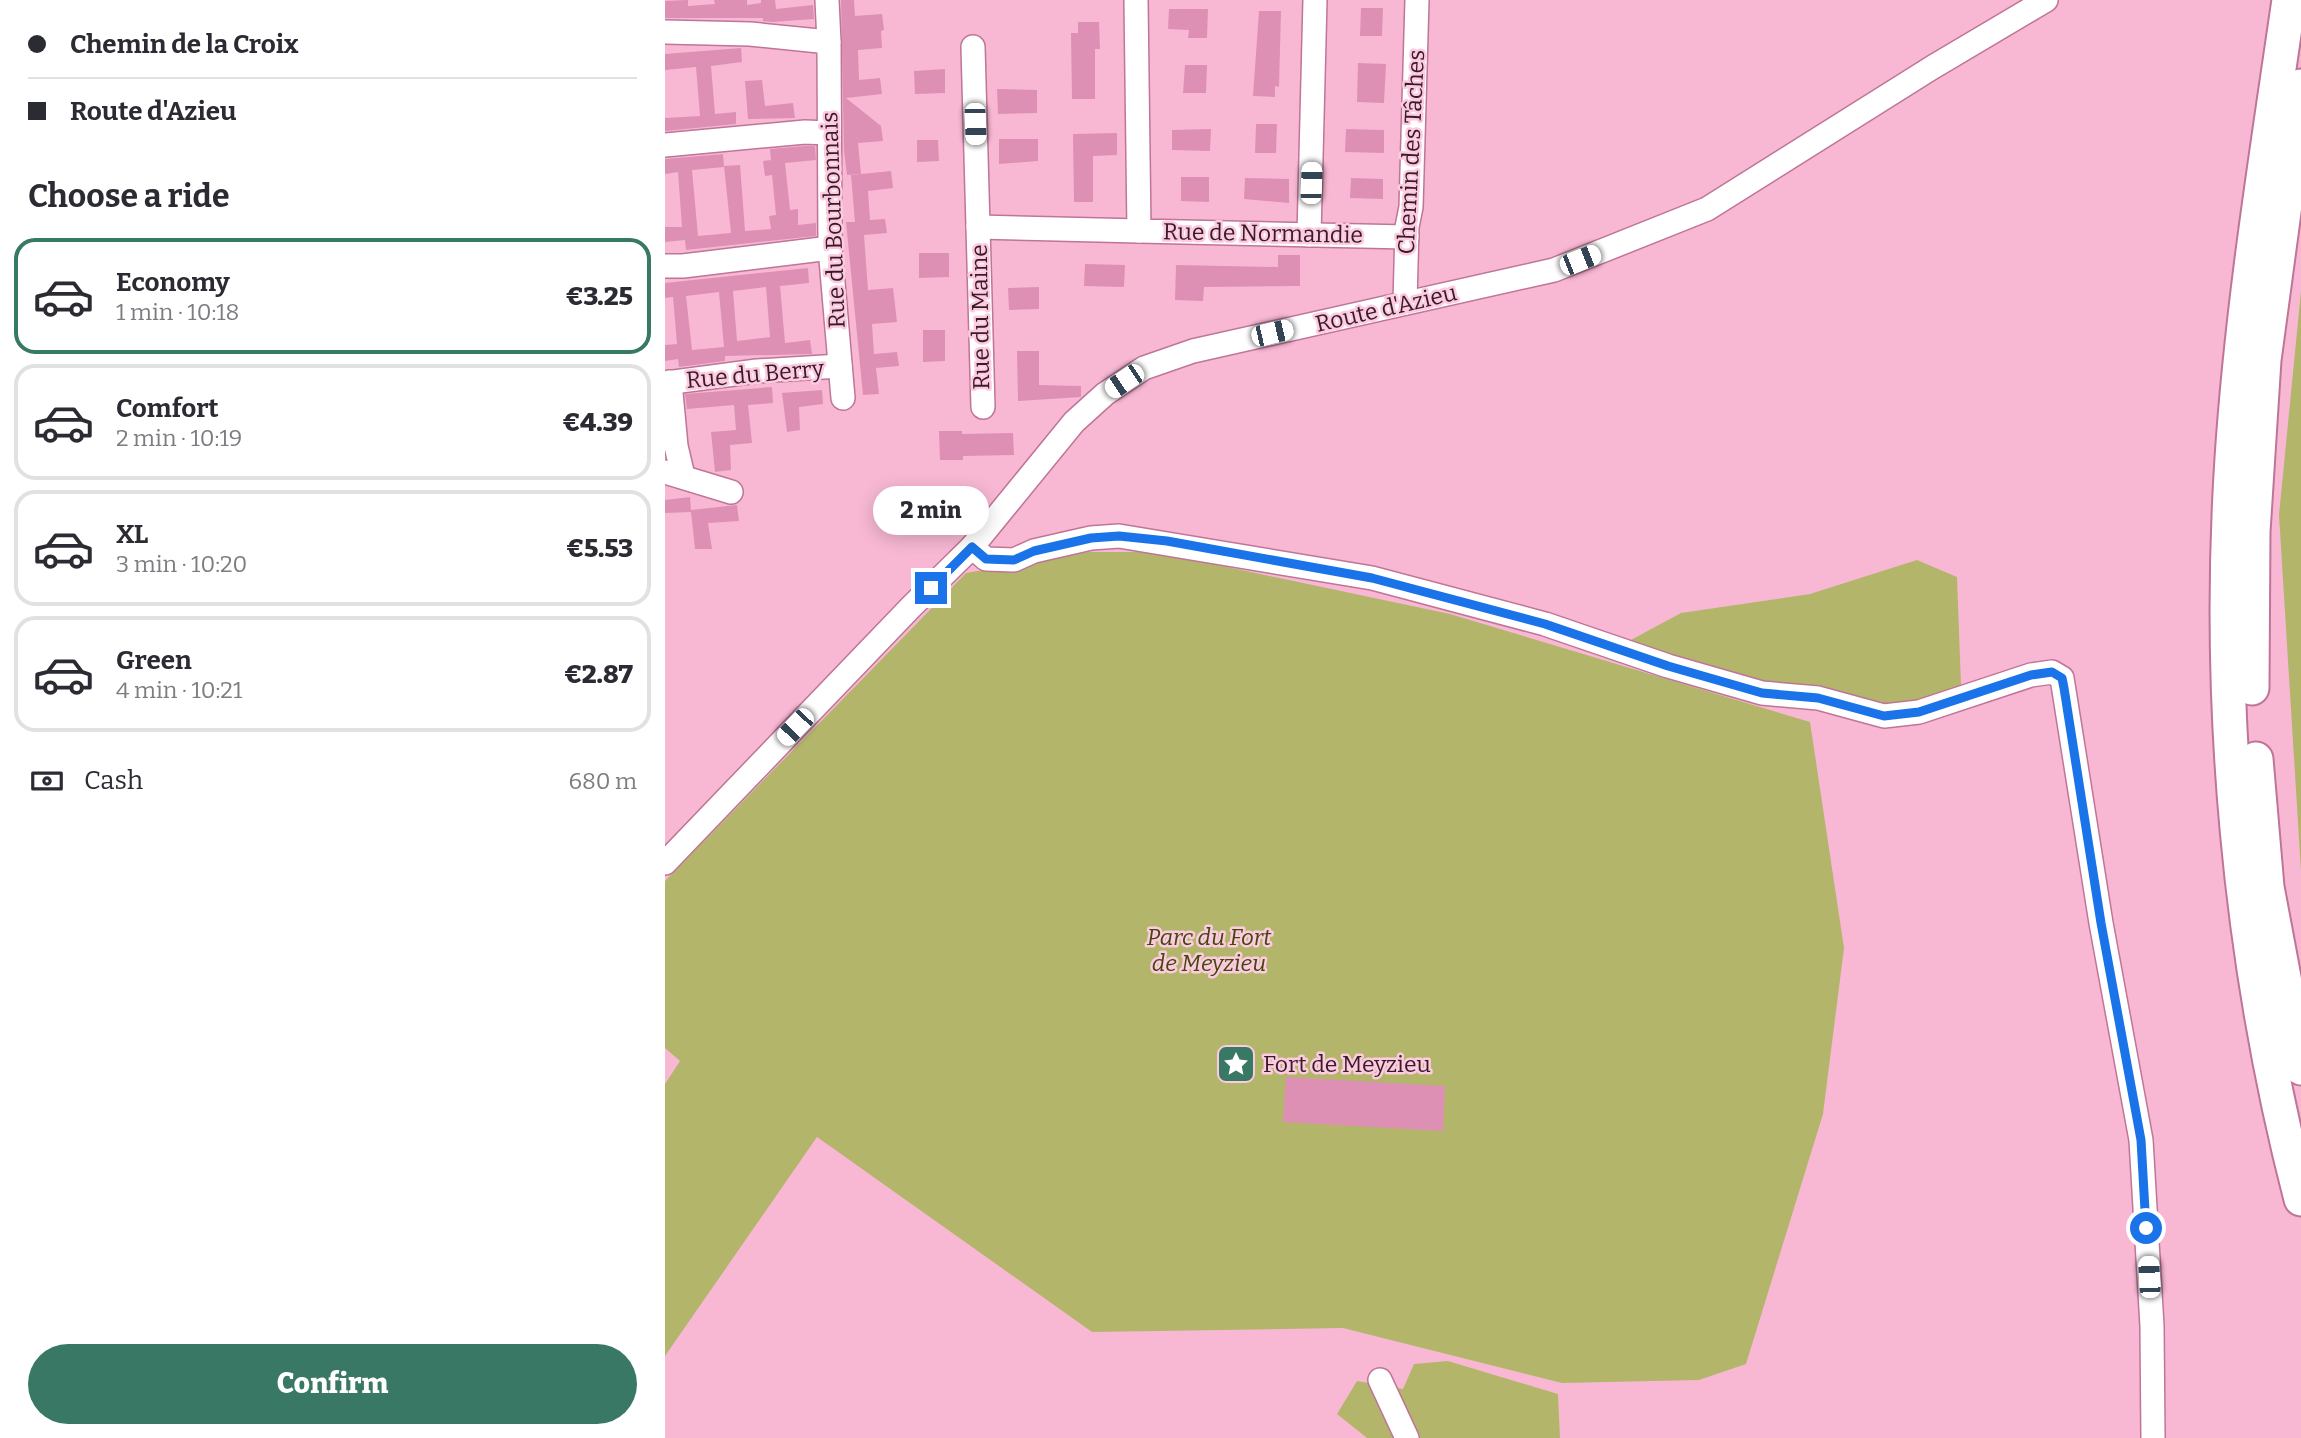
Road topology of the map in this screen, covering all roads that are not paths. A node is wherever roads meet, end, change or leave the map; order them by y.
1 (827, 0) edge
2 (1136, 0) edge
3 (1315, 0) edge
4 (1417, 0) edge
5 (2026, 0) edge
6 (2046, 0) edge
7 (2289, 0) edge
8 (665, 32) edge
9 (829, 42) junction
10 (973, 47) dead end
11 (1933, 67) junction
12 (2301, 86) edge
13 (828, 133) junction
14 (665, 145) edge
15 (978, 227) junction
16 (1139, 231) junction
17 (1309, 235) junction
18 (1407, 237) junction
19 (830, 247) junction
20 (665, 266) edge
21 (1405, 303) junction
22 (840, 366) junction
23 (668, 382) edge
24 (843, 398) dead end
25 (983, 407) dead end
26 (674, 474) edge
27 (731, 492) dead end
28 (972, 547) junction
29 (665, 863) edge
30 (2301, 1068) edge
31 (2301, 1199) edge
32 (1380, 1380) dead end
33 (1407, 1438) edge
34 (2153, 1438) edge

1 - 9 street, Rue du Bourbonnais
2 - 16 street, Rue de Normandie
3 - 17 street
4 - 18 street, Chemin des Tâches
5 - 11 street, Route d'Azieu
6 - 11 street, Route d'Azieu
7 - 31 highway
8 - 9 street
9 - 13 street, Rue du Bourbonnais
10 - 15 street, Rue du Maine
11 - 21 street, Route d'Azieu
12 - 30 highway
13 - 14 street
13 - 19 street, Rue du Bourbonnais
15 - 16 street, Rue du Maine
15 - 25 street, Rue du Maine
16 - 17 street, Rue de Normandie
17 - 18 street, Rue de Normandie
18 - 21 street, Chemin des Tâches
19 - 20 street
19 - 22 street, Rue du Bourbonnais
21 - 28 street, Route d'Azieu
22 - 23 street, Rue du Berry
22 - 24 street, Rue du Bourbonnais
23 - 26 street, Rue du Berry
26 - 27 street, Rue du Berry
28 - 29 street, Route d'Azieu
28 - 34 street
32 - 33 street

